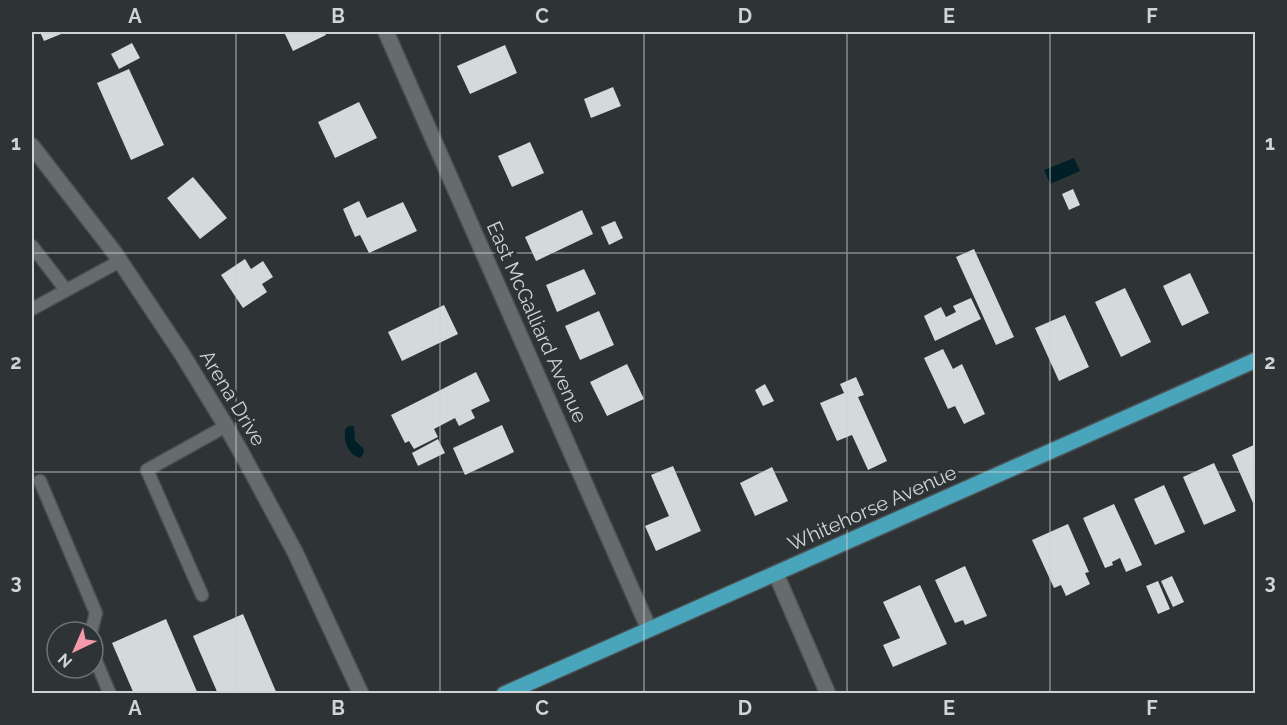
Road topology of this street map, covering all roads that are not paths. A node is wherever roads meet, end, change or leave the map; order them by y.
1 (386, 32) edge
2 (32, 146) edge
3 (32, 246) edge
4 (120, 261) junction
5 (66, 290) junction
6 (32, 309) edge
7 (1256, 360) edge
8 (226, 426) junction
9 (40, 481) dead end
10 (776, 574) junction
11 (202, 595) dead end
12 (94, 620) edge
13 (650, 629) junction
14 (361, 693) edge
15 (504, 693) edge
16 (828, 693) edge

1 - 13 street, East McGalliard Avenue
2 - 4 street, Arena Drive
3 - 5 lane
4 - 5 lane
4 - 8 street, Arena Drive
5 - 6 lane
7 - 10 main road, Whitehorse Avenue
8 - 11 lane
8 - 14 street, Arena Drive
9 - 12 lane
10 - 13 main road, Whitehorse Avenue
10 - 16 street
13 - 15 main road, Whitehorse Avenue

